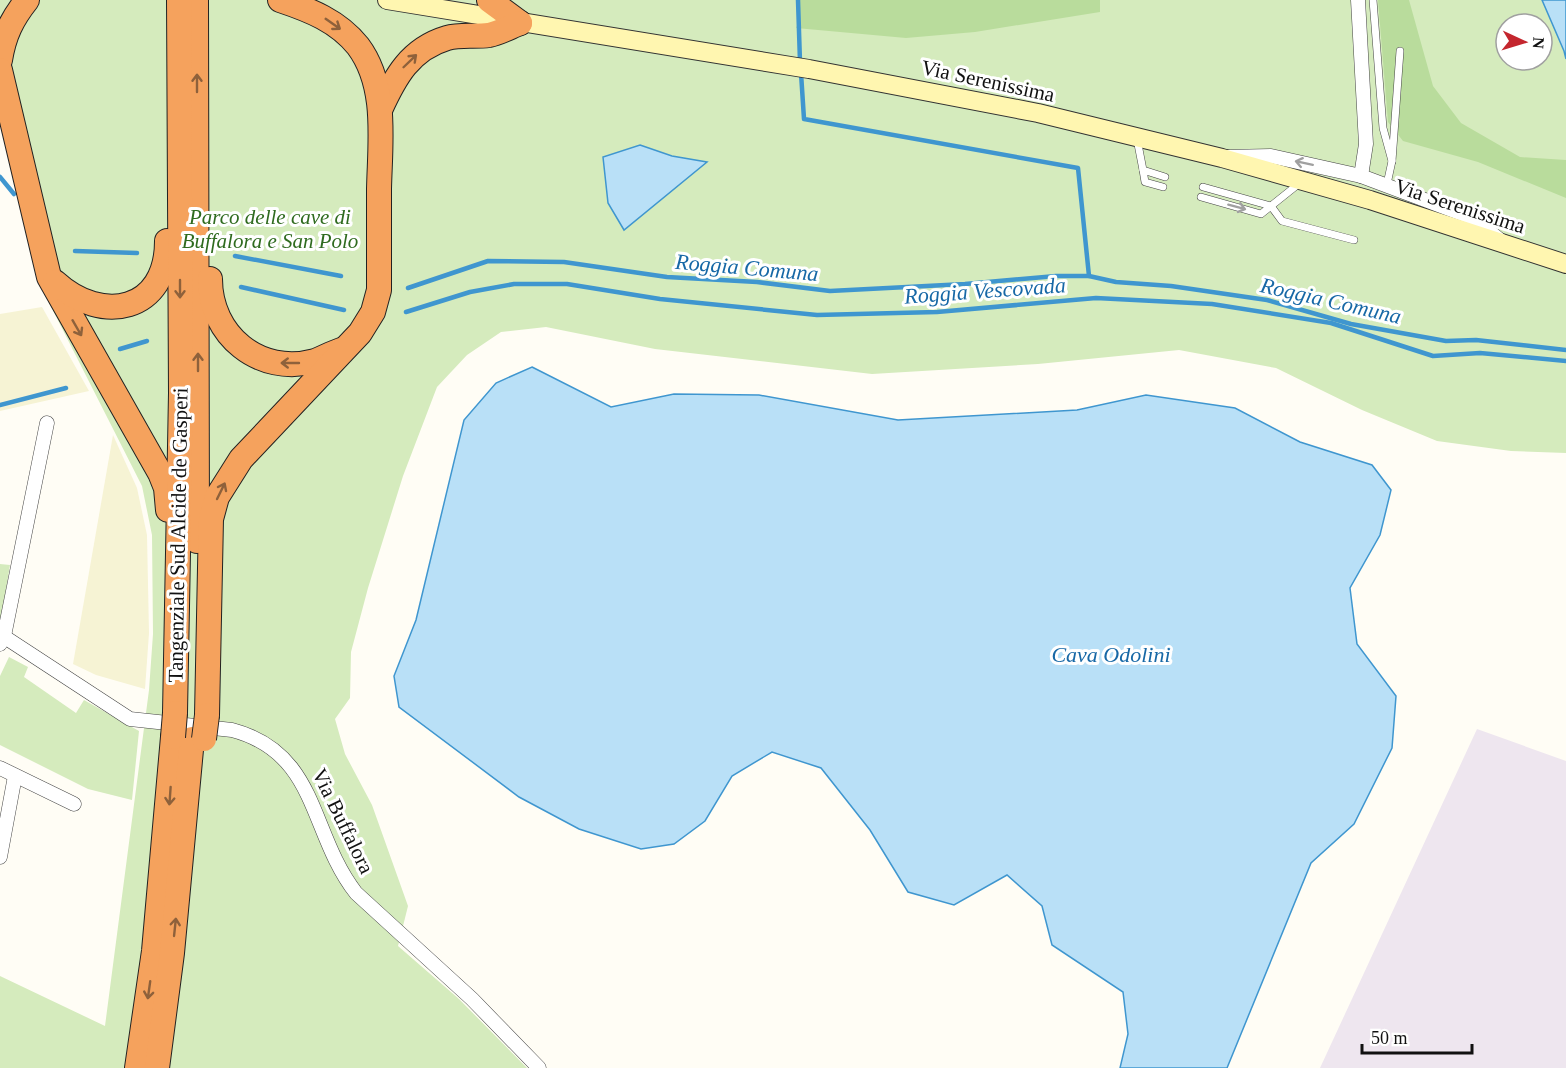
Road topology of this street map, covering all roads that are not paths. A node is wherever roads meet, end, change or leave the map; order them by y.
1 (27, 0) edge
2 (179, 0) edge
3 (196, 0) edge
4 (280, 0) edge
5 (387, 0) edge
6 (489, 0) edge
7 (1358, 0) edge
8 (1373, 0) edge
9 (519, 23) junction
10 (178, 50) junction
11 (1400, 51) dead end
12 (0, 60) edge
13 (0, 70) edge
14 (380, 110) junction
15 (197, 126) junction
16 (1137, 137) junction
17 (1222, 158) junction
18 (1392, 161) junction
19 (1143, 170) junction
20 (1361, 176) junction
21 (1166, 177) dead end
22 (1303, 181) junction
23 (1387, 184) junction
24 (1163, 187) dead end
25 (1203, 187) dead end
26 (1201, 197) dead end
27 (1271, 206) junction
28 (1353, 240) dead end
29 (1503, 244) junction
30 (1566, 264) edge
31 (49, 277) junction
32 (346, 348) junction
33 (47, 423) dead end
34 (1, 638) edge
35 (177, 674) junction
36 (191, 726) junction
37 (0, 768) edge
38 (15, 776) junction
39 (74, 804) dead end
40 (0, 857) edge
41 (137, 1068) edge
42 (157, 1068) edge
43 (539, 1068) edge

1 - 12 highway
2 - 10 highway, Tangenziale Sud Alcide de Gasperi
15 -> 3 highway, Tangenziale Sud Alcide de Gasperi
4 -> 14 highway
5 - 9 main road, Via Serenissima
6 - 9 highway
7 - 20 street
8 - 18 lane
14 -> 9 highway
9 - 16 main road, Via Serenissima
10 - 31 highway
10 -> 35 highway, Tangenziale Sud Alcide de Gasperi
11 - 18 lane
13 - 31 highway
14 - 32 highway
32 -> 15 highway
36 -> 15 highway, Tangenziale Sud Alcide de Gasperi
16 - 17 main road, Via Serenissima
16 - 19 lane
20 -> 17 street
17 - 22 main road, Via Serenissima
18 - 23 lane
19 - 21 lane
19 - 24 lane
20 - 23 street
22 - 27 lane
22 - 29 main road, Via Serenissima
23 - 29 street
25 - 27 lane
26 -> 27 lane
27 - 28 lane
29 - 30 main road, Via Serenissima
31 -> 35 highway
36 -> 32 highway
33 - 34 street
34 - 43 street, Via Buffalora
35 - 36 highway, Tangenziale Sud Alcide de Gasperi
36 -> 41 highway, Tangenziale Sud Alcide de Gasperi
42 -> 36 highway, Tangenziale Sud Alcide de Gasperi
37 - 38 street
38 - 39 street
38 - 40 street

